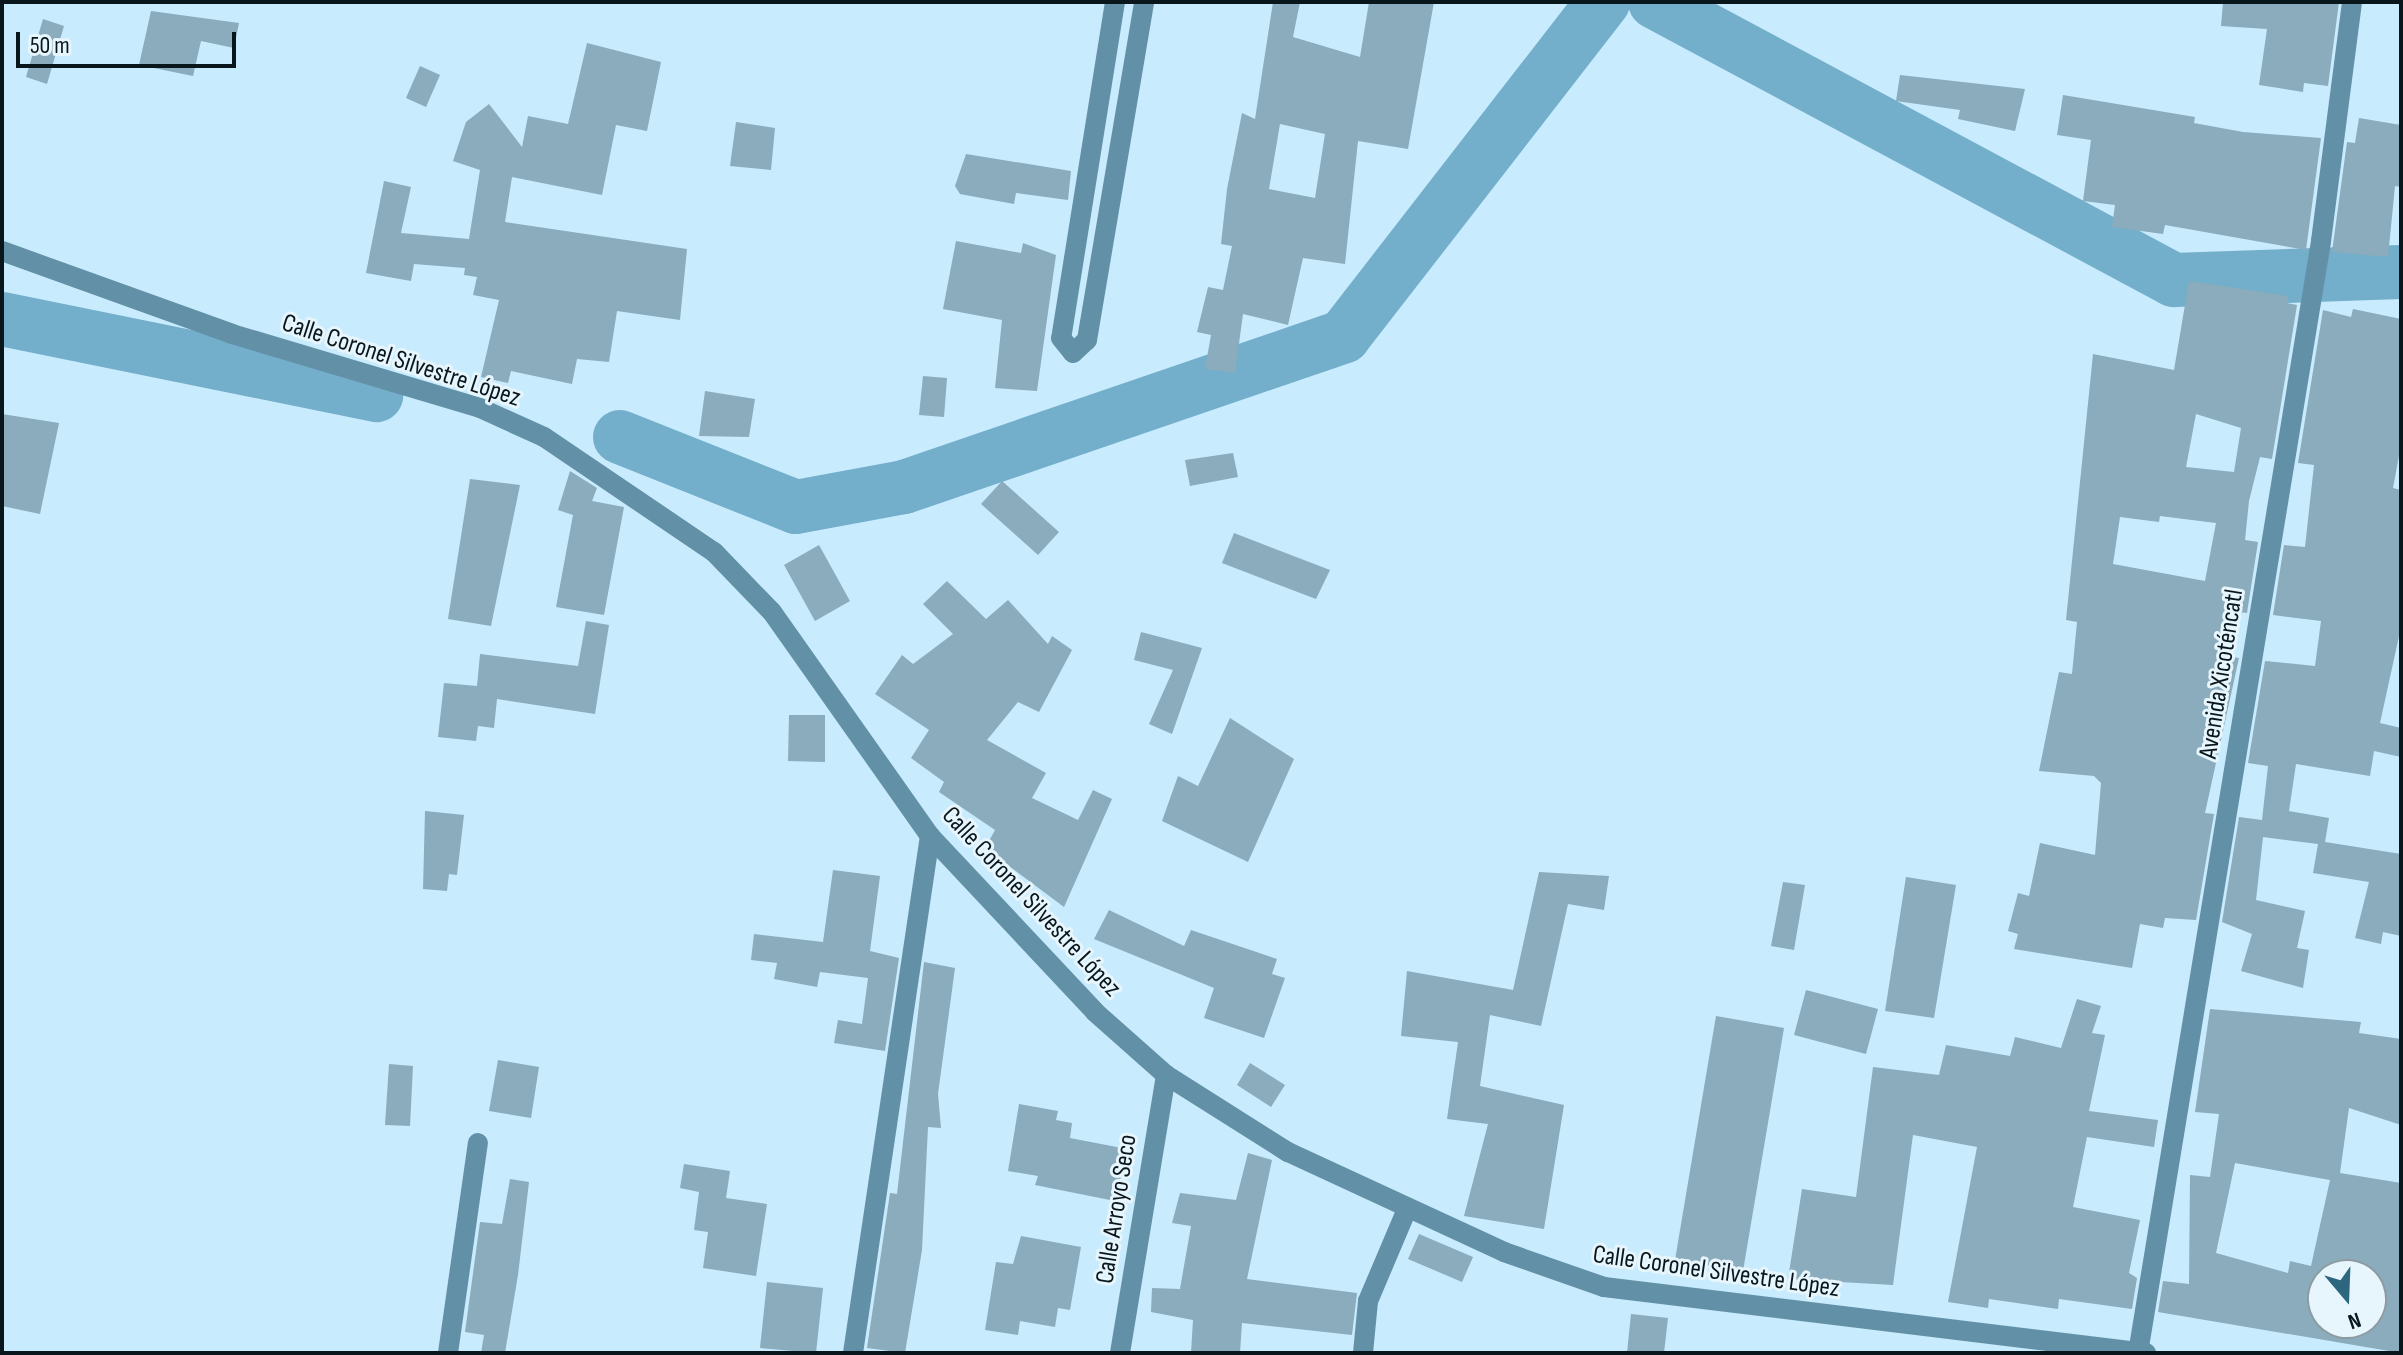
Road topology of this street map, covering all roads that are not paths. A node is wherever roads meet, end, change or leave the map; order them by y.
1 (1115, 2) edge
2 (1144, 2) edge
3 (2352, 2) edge
4 (2, 251) edge
5 (930, 836) junction
6 (1166, 1075) junction
7 (478, 1143) dead end
8 (1407, 1209) junction
9 (2138, 1352) edge
10 (448, 1353) edge
11 (853, 1353) edge
12 (1120, 1353) edge
13 (1363, 1353) edge
14 (2146, 1353) edge

1 - 2 street
3 - 9 street, Avenida Xicoténcatl
4 - 5 street, Calle Coronel Silvestre López
5 - 6 street, Calle Coronel Silvestre López
5 - 11 street
6 - 8 street, Calle Coronel Silvestre López
6 - 12 street, Calle Arroyo Seco
7 - 10 street
8 - 9 street, Calle Coronel Silvestre López
8 - 13 street
9 - 14 street, Calle Coronel Silvestre López

